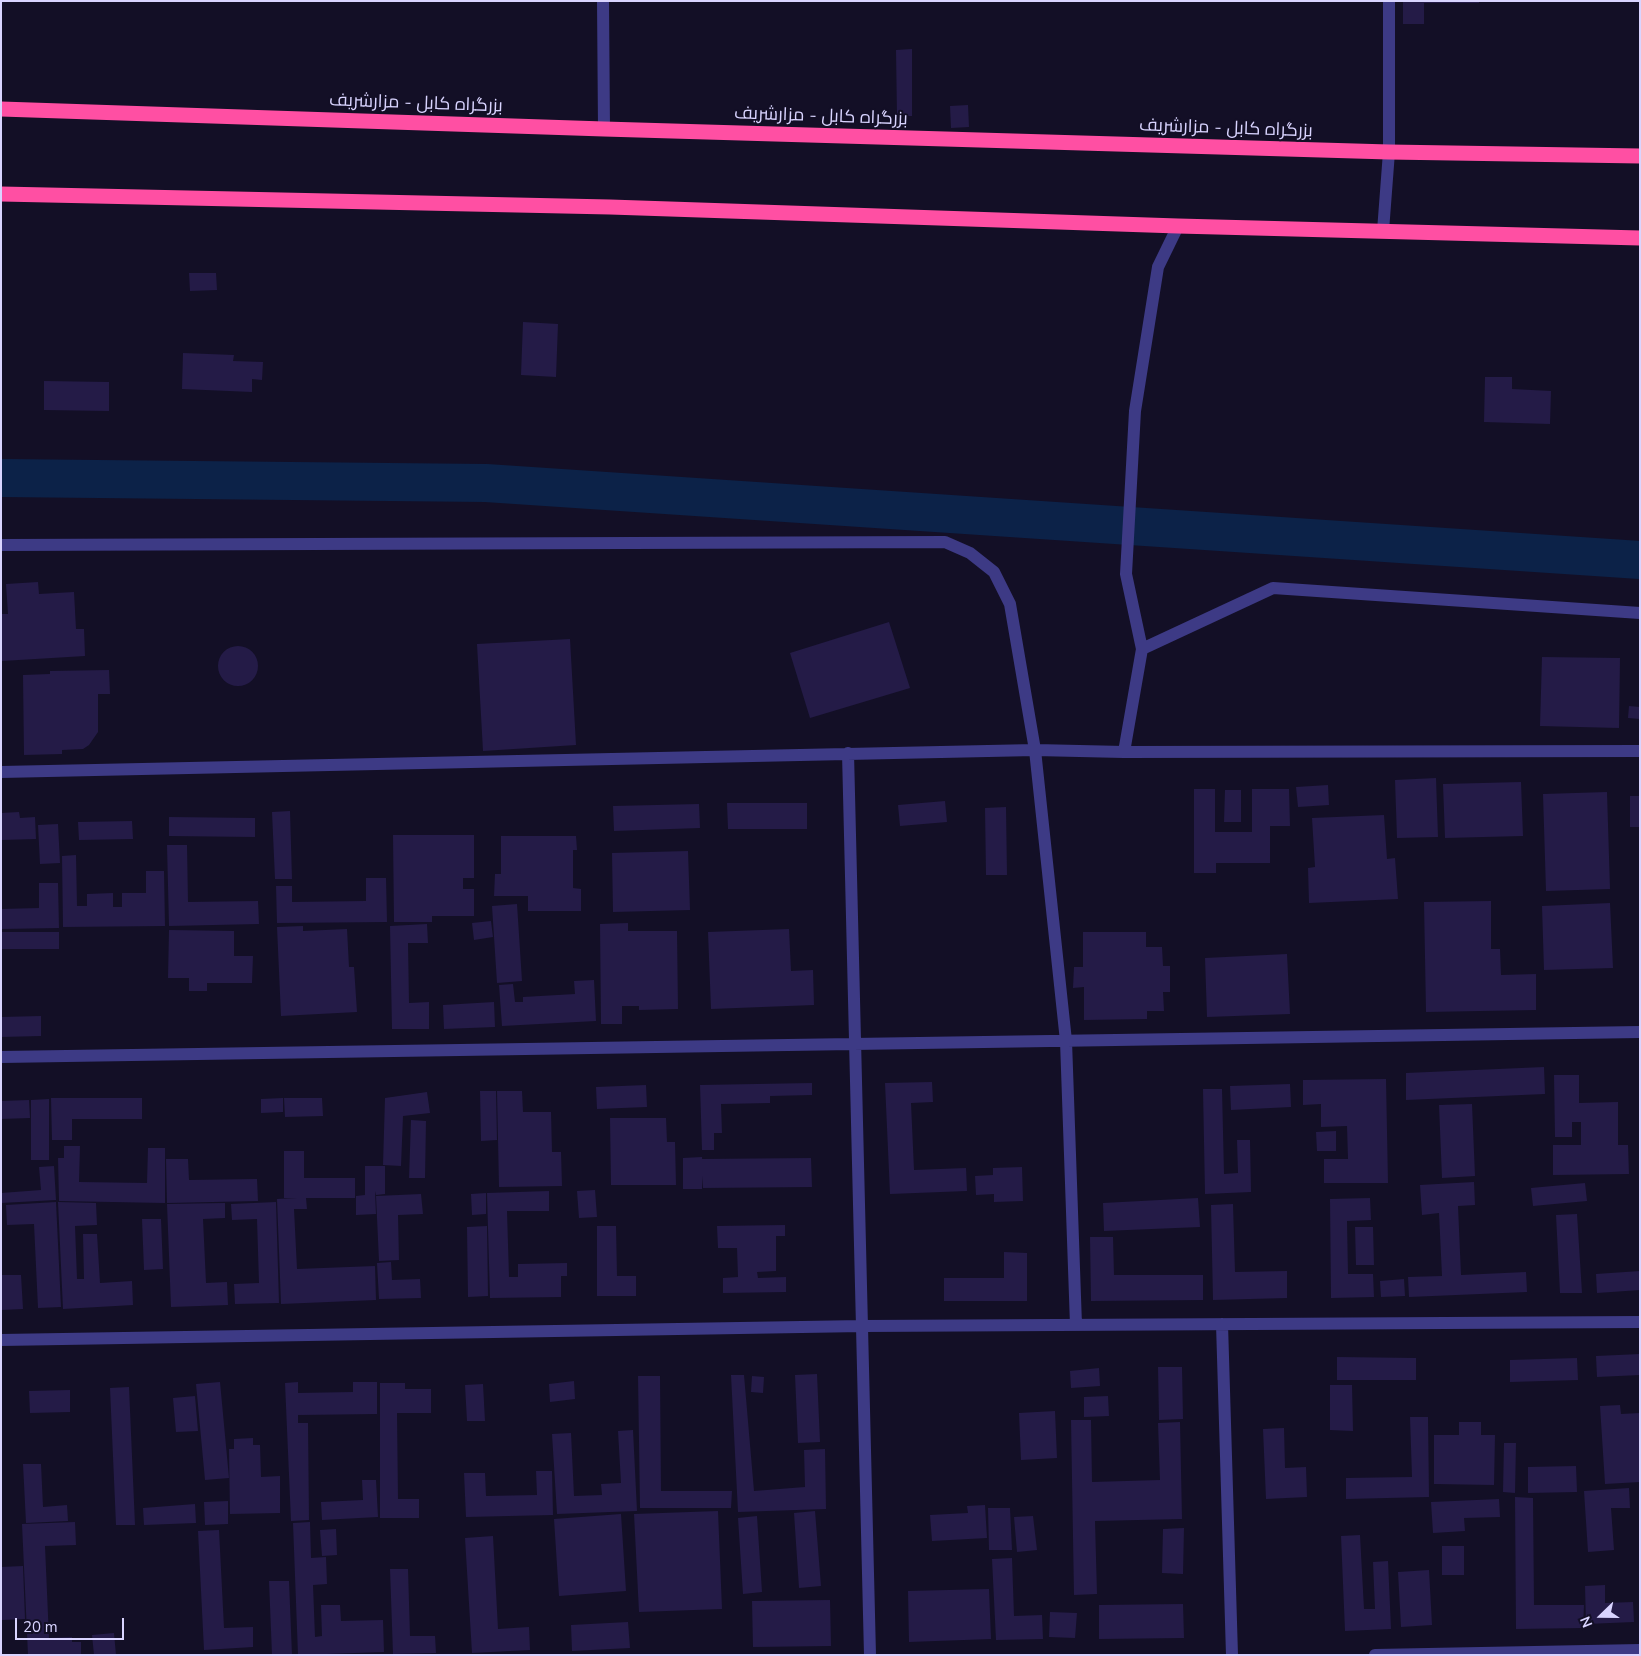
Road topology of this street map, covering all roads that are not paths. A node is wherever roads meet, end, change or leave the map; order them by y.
1 (603, 1) edge
2 (1389, 1) edge
3 (1, 109) edge
4 (604, 130) junction
5 (1389, 152) junction
6 (1640, 156) edge
7 (1, 194) edge
8 (1178, 226) junction
9 (1384, 231) junction
10 (1640, 238) edge
11 (1, 545) edge
12 (1640, 612) edge
13 (1142, 649) junction
14 (1035, 750) junction
15 (1640, 751) edge
16 (1124, 752) junction
17 (848, 753) junction
18 (1, 772) edge
19 (1640, 1032) edge
20 (1066, 1042) junction
21 (856, 1045) junction
22 (1, 1057) edge
23 (1640, 1322) edge
24 (1222, 1324) junction
25 (1076, 1325) junction
26 (863, 1326) junction
27 (1, 1340) edge
28 (1640, 1650) edge
29 (870, 1655) edge
30 (1232, 1655) edge
31 (1375, 1655) edge

1 - 4 street
2 - 5 street
3 - 4 highway, بزرگراه کابل - مزارشریف
4 - 5 highway, بزرگراه کابل - مزارشریف
5 - 6 highway, بزرگراه کابل - مزارشریف
5 - 9 street
7 - 8 highway
8 - 9 highway
8 - 13 street
9 - 10 highway
11 - 14 street
12 - 13 street
13 - 16 street
14 - 16 street
14 - 17 street
14 - 20 street
15 - 16 street
17 - 18 street
17 - 21 street
19 - 20 street
20 - 21 street
20 - 25 street
21 - 22 street
21 - 26 street
23 - 24 street
24 - 25 street
24 - 30 street
25 - 26 street
26 - 27 street
26 - 29 street
28 - 31 street

